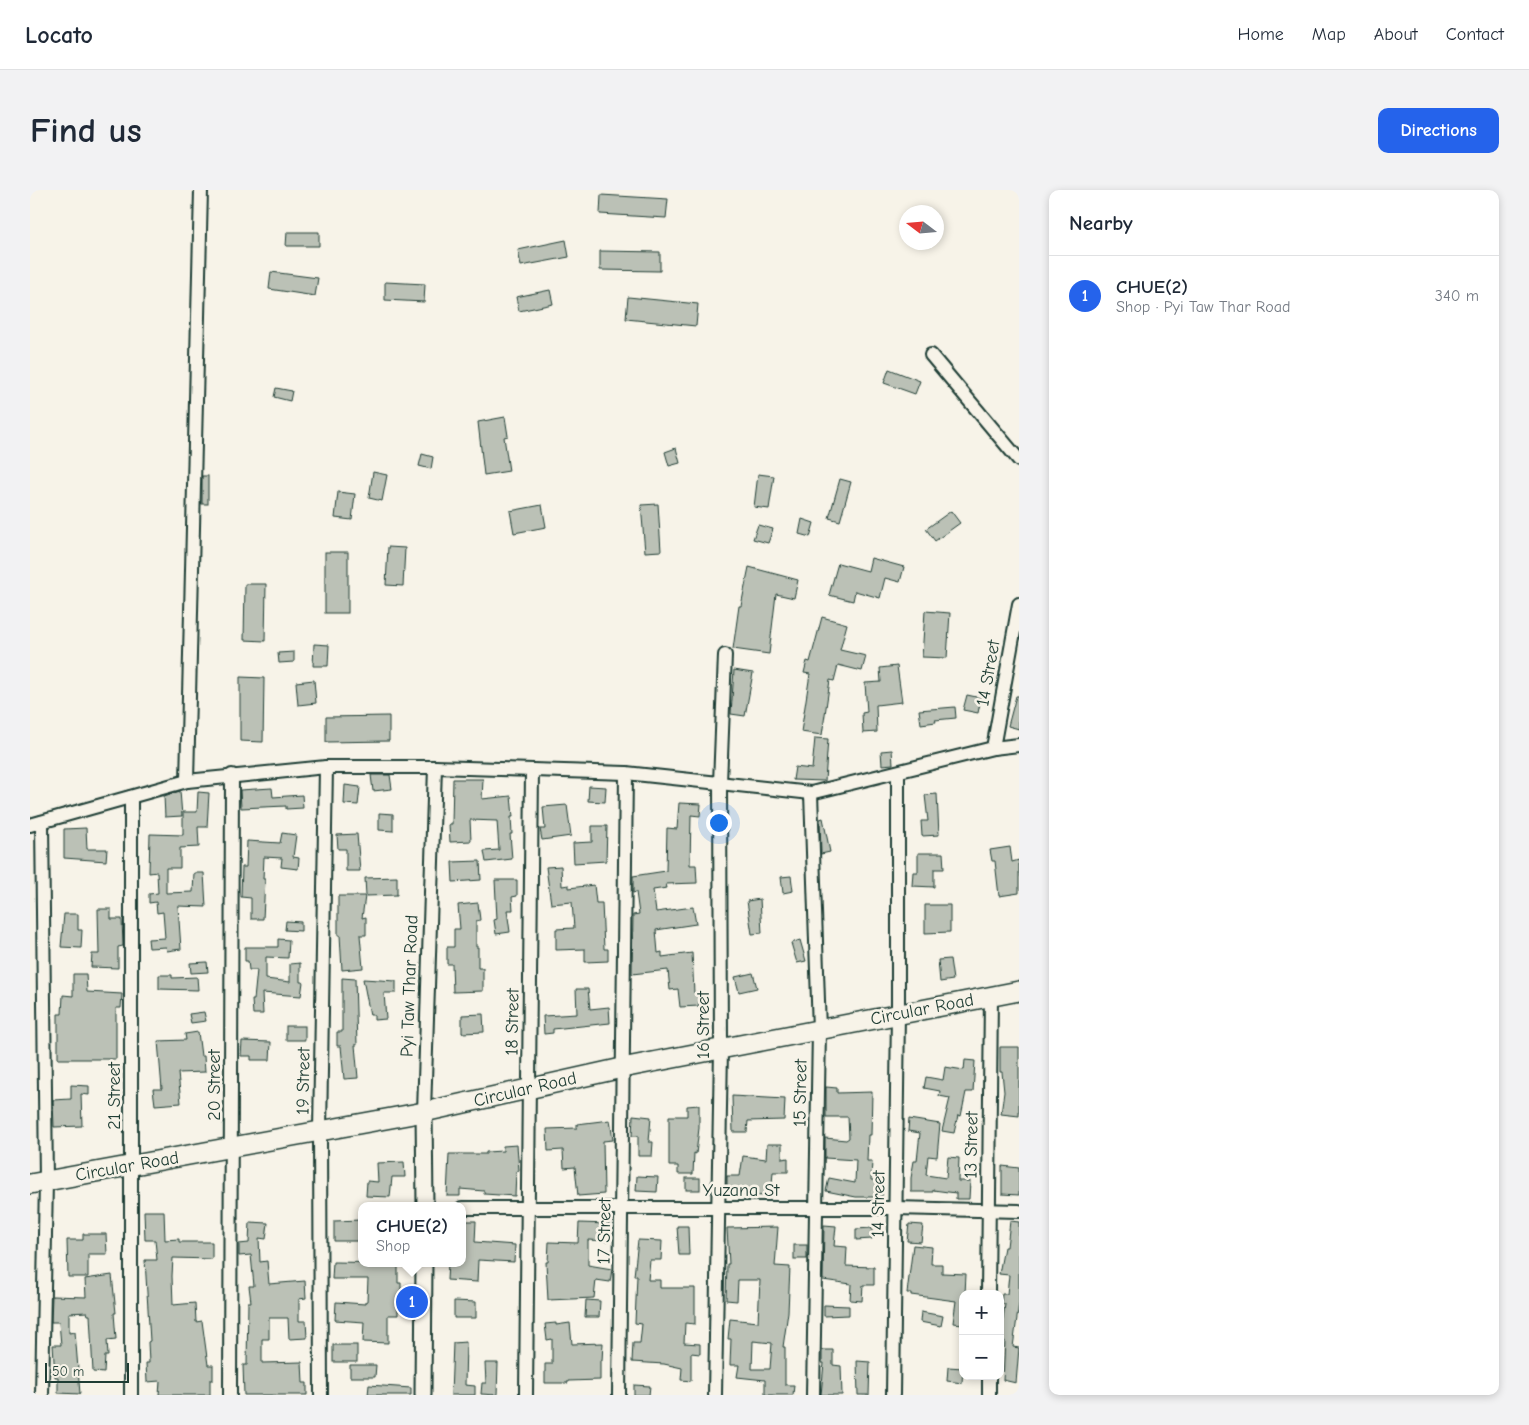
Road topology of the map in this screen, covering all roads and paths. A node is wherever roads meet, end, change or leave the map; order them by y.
1 (202, 190) edge
2 (931, 355) dead end
3 (1019, 460) edge
4 (1018, 611) edge
5 (725, 654) dead end
6 (1019, 745) edge
7 (993, 748) junction
8 (326, 767) junction
9 (435, 767) junction
10 (532, 770) junction
11 (898, 772) junction
12 (626, 773) junction
13 (232, 775) junction
14 (187, 781) junction
15 (720, 783) junction
16 (811, 793) junction
17 (131, 797) junction
18 (36, 824) edge
19 (1019, 991) edge
20 (991, 996) junction
21 (898, 1013) junction
22 (819, 1030) junction
23 (720, 1049) junction
24 (622, 1068) junction
25 (528, 1088) junction
26 (424, 1112) junction
27 (320, 1130) junction
28 (231, 1149) junction
29 (131, 1165) junction
30 (38, 1182) edge
31 (425, 1202) edge
32 (622, 1207) junction
33 (466, 1208) edge
34 (528, 1208) junction
35 (718, 1208) junction
36 (816, 1208) junction
37 (895, 1208) junction
38 (988, 1210) junction
39 (1019, 1211) edge
40 (424, 1267) edge
41 (988, 1290) edge
42 (989, 1380) edge
43 (42, 1395) edge
44 (131, 1395) edge
45 (230, 1395) edge
46 (321, 1395) edge
47 (423, 1395) edge
48 (526, 1395) edge
49 (619, 1395) edge
50 (715, 1395) edge
51 (813, 1395) edge
52 (893, 1395) edge
53 (989, 1395) edge

1 - 14 street
2 - 3 street
4 - 7 street, 14 Street
5 - 15 street, 16 Street
6 - 7 street
7 - 11 street
8 - 9 street
8 - 13 street
8 - 27 street, 19 Street
9 - 10 street
9 - 26 street, Pyi Taw Thar Road
10 - 12 street
10 - 25 street, 18 Street
11 - 16 street
11 - 21 street, 14 Street
12 - 15 street
12 - 24 street, 17 Street
13 - 14 street
13 - 28 street, 20 Street
14 - 17 street
15 - 16 street
15 - 23 street, 16 Street
16 - 22 street, 15 Street
17 - 18 street
17 - 29 street, 21 Street
18 - 30 street
19 - 20 main road, Circular Road
20 - 21 main road, Circular Road
20 - 38 street, 13 Street
21 - 22 main road, Circular Road
21 - 37 street, 14 Street
22 - 23 main road, Circular Road
22 - 36 street, 15 Street
23 - 24 main road, Circular Road
23 - 35 street, 16 Street
24 - 25 main road, Circular Road
24 - 32 street, 17 Street
25 - 26 main road, Circular Road
25 - 34 street, 18 Street
26 - 27 main road, Circular Road
26 - 31 street, Pyi Taw Thar Road
27 - 28 main road, Circular Road
27 - 46 street, 19 Street
28 - 29 main road, Circular Road
28 - 45 street, 20 Street
29 - 30 main road, Circular Road
29 - 44 street, 21 Street
30 - 43 street
32 - 34 street, Yuzana St
32 - 35 street, Yuzana St
32 - 49 street, 17 Street
33 - 34 street, Yuzana St
34 - 48 street, 18 Street
35 - 36 street, Yuzana St
35 - 50 street, 16 Street
36 - 37 street, Yuzana St
36 - 51 street, 15 Street
37 - 38 street, Yuzana St
37 - 52 street, 14 Street
38 - 39 street, Yuzana St
38 - 41 street, 13 Street
40 - 47 street
42 - 53 street

